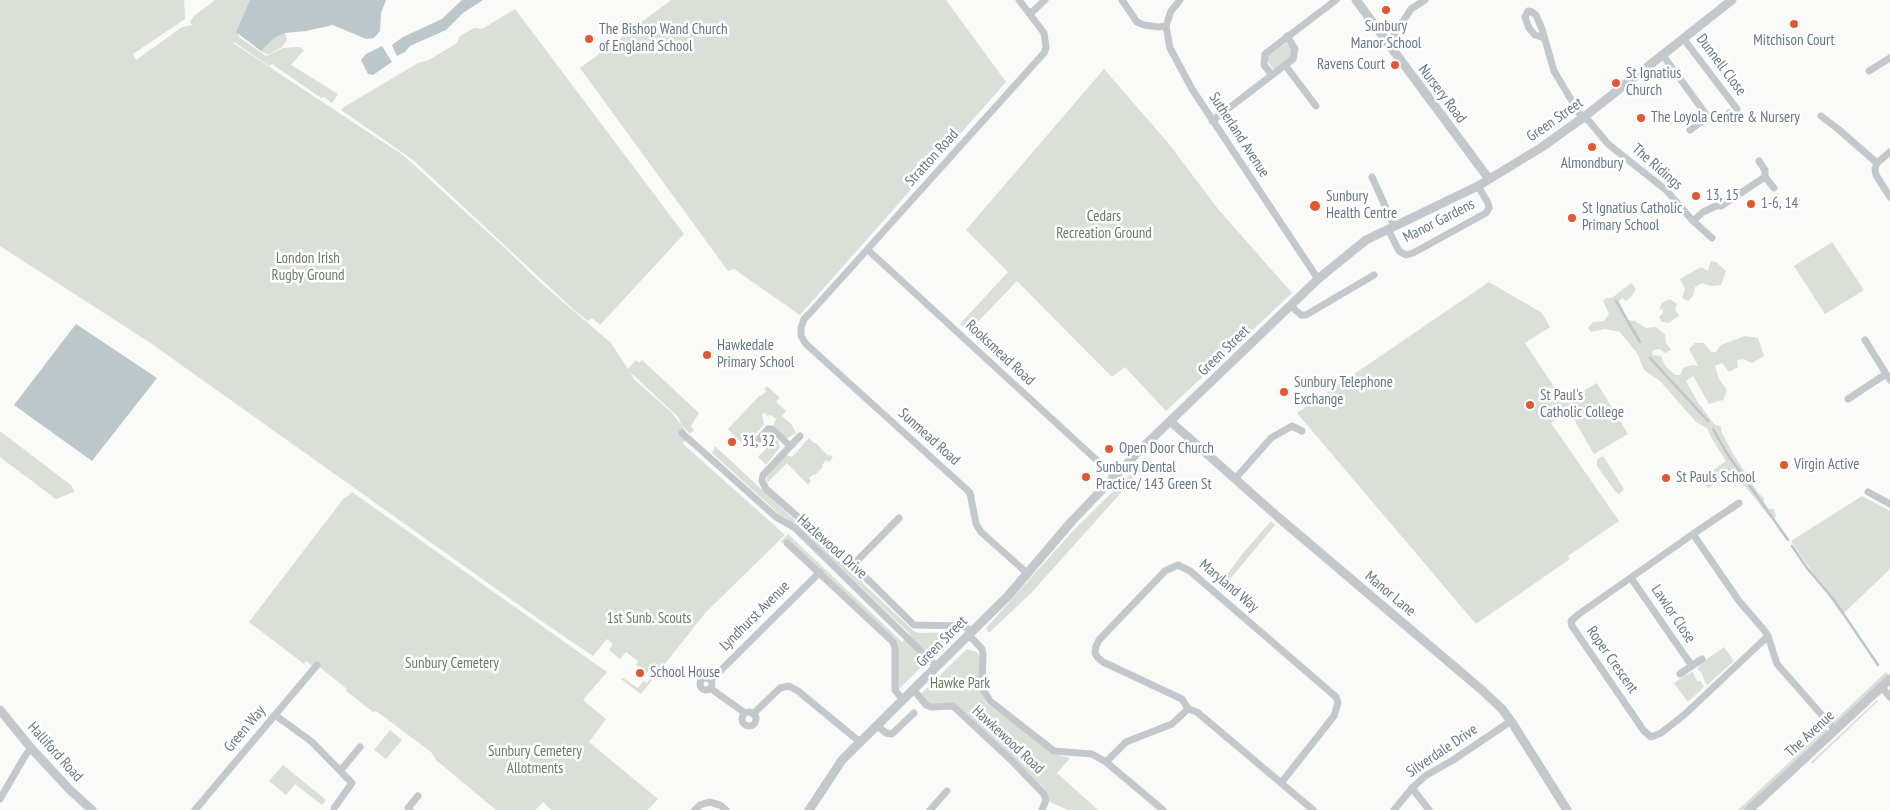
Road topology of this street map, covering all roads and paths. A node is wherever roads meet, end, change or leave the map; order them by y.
1 (1019, 0) edge
2 (1045, 0) edge
3 (1122, 0) edge
4 (1180, 0) edge
5 (1336, 0) edge
6 (1356, 0) edge
7 (1425, 0) edge
8 (1732, 0) edge
9 (1030, 14) junction
10 (1166, 26) junction
11 (1287, 36) junction
12 (1544, 38) dead end
13 (1683, 38) junction
14 (1388, 44) junction
15 (1662, 54) junction
16 (1890, 58) edge
17 (1285, 65) junction
18 (1869, 71) dead end
19 (1272, 75) junction
20 (1316, 106) dead end
21 (1737, 109) dead end
22 (1729, 113) dead end
23 (1821, 116) dead end
24 (1584, 117) junction
25 (1708, 117) junction
26 (1212, 120) junction
27 (1690, 130) dead end
28 (1890, 152) edge
29 (1759, 161) dead end
30 (1877, 163) junction
31 (1372, 177) dead end
32 (1765, 177) junction
33 (1489, 179) junction
34 (1478, 186) junction
35 (1774, 188) dead end
36 (1890, 197) edge
37 (1693, 221) junction
38 (1391, 228) junction
39 (1712, 238) dead end
40 (868, 250) junction
41 (1374, 275) dead end
42 (1318, 279) junction
43 (1291, 306) junction
44 (801, 328) joint
45 (1865, 340) dead end
46 (1888, 377) edge
47 (1848, 400) dead end
48 (1170, 421) junction
49 (1302, 430) dead end
50 (682, 432) dead end
51 (800, 436) dead end
52 (758, 440) dead end
53 (790, 446) junction
54 (1115, 477) junction
55 (1236, 479) junction
56 (1868, 492) dead end
57 (1739, 502) dead end
58 (1890, 504) edge
59 (899, 518) dead end
60 (1693, 534) junction
61 (787, 542) dead end
62 (853, 565) junction
63 (820, 572) junction
64 (1027, 574) junction
65 (1631, 578) junction
66 (970, 633) junction
67 (1768, 636) junction
68 (1702, 659) dead end
69 (317, 665) dead end
70 (1692, 666) junction
71 (937, 667) junction
72 (1680, 674) dead end
73 (1890, 679) edge
74 (1882, 687) junction
75 (913, 689) junction
76 (1890, 697) edge
77 (902, 700) junction
78 (1188, 709) junction
79 (0, 710) edge
80 (745, 713) junction
81 (914, 713) dead end
82 (753, 714) junction
83 (275, 715) junction
84 (1511, 720) junction
85 (876, 725) junction
86 (1835, 730) junction
87 (860, 742) junction
88 (360, 747) dead end
89 (31, 748) junction
90 (1106, 762) junction
91 (341, 770) junction
92 (1281, 783) junction
93 (1412, 788) junction
94 (947, 791) dead end
95 (418, 796) dead end
96 (941, 798) junction
97 (0, 799) edge
98 (949, 804) dead end
99 (334, 808) dead end
100 (92, 810) edge
101 (195, 810) edge
102 (410, 810) edge
103 (695, 810) edge
104 (726, 810) edge
105 (809, 810) edge
106 (930, 810) edge
107 (1042, 810) edge
108 (1163, 810) edge
109 (1313, 810) edge
110 (1394, 810) edge
111 (1429, 810) edge
112 (1568, 810) edge
113 (1749, 810) edge

1 - 9 street, Stratton Road
2 - 9 street
3 - 10 street
4 - 10 street
5 - 11 street
6 - 14 street, Nursery Road
7 - 14 street
8 - 13 street, Green Street
9 - 40 street, Stratton Road
10 - 26 street, Sutherland Avenue
11 - 17 street
11 - 19 street
12 - 24 street, The Ridings
13 - 15 street, Green Street
13 - 21 street, Dunnell Close
14 - 33 street, Nursery Road
15 - 24 street, Green Street
15 - 25 street
16 - 18 street
17 - 19 street
17 - 20 street
19 - 26 street
22 - 25 street
23 - 30 street
24 - 33 street, Green Street
24 - 37 street, The Ridings
25 - 27 street
26 - 42 street, Sutherland Avenue
28 - 30 street
29 - 32 street
30 - 36 street
31 - 38 street
32 - 35 street
32 - 37 street
33 - 34 street, Green Street
34 - 38 street, Green Street
34 - 38 street, Manor Gardens
37 - 39 street, The Ridings
38 - 42 street, Green Street
40 - 44 street, Stratton Road
40 - 54 street, Rooksmead Road
41 - 43 street
42 - 43 street, Green Street
43 - 48 street, Green Street
44 - 64 street, Sunmead Road
45 - 46 street
46 - 47 street
48 - 54 street, Green Street
48 - 55 street, Manor Lane
49 - 55 street
50 - 71 street, Hazlewood Drive
51 - 53 street
52 - 53 street
53 - 62 street
54 - 64 street, Green Street
55 - 84 street, Manor Lane
56 - 58 street
57 - 60 street, Roper Crescent
59 - 62 street
60 - 65 street, Roper Crescent
60 - 67 street
61 - 63 street
62 - 66 street
63 - 77 street
63 - 80 street, Lyndhurst Avenue
64 - 66 street, Green Street
65 - 67 street, Roper Crescent
65 - 70 street, Lawlor Close
66 - 71 street, Green Street
66 - 90 street
67 - 86 street
68 - 70 street, Lawlor Close
69 - 83 street, Green Way
70 - 72 street, Lawlor Close
71 - 75 street, Green Street
73 - 74 street, The Avenue
74 - 76 street
74 - 86 street, The Avenue
75 - 77 street, Green Street
75 - 107 street, Hawkewood Road
77 - 85 street, Green Street
78 - 90 street
78 - 92 street, Maryland Way
78 - 92 street, Maryland Way
79 - 89 street, Halliford Road
80 - 82 street, Lyndhurst Avenue
80 - 82 street, Lyndhurst Avenue
81 - 85 street
82 - 87 street, Lyndhurst Avenue
83 - 91 street
83 - 101 street, Green Way
84 - 93 street, Silverdale Drive
84 - 112 street, Manor Lane
85 - 87 street, Green Street
86 - 113 street, The Avenue
87 - 105 street, Green Street
88 - 91 street
89 - 97 street
89 - 100 street, Halliford Road
90 - 108 street
91 - 99 street
92 - 109 street, Maryland Way
93 - 110 street, Silverdale Drive
93 - 111 street
94 - 96 street
95 - 102 street
96 - 98 street
96 - 106 street
103 - 104 street

